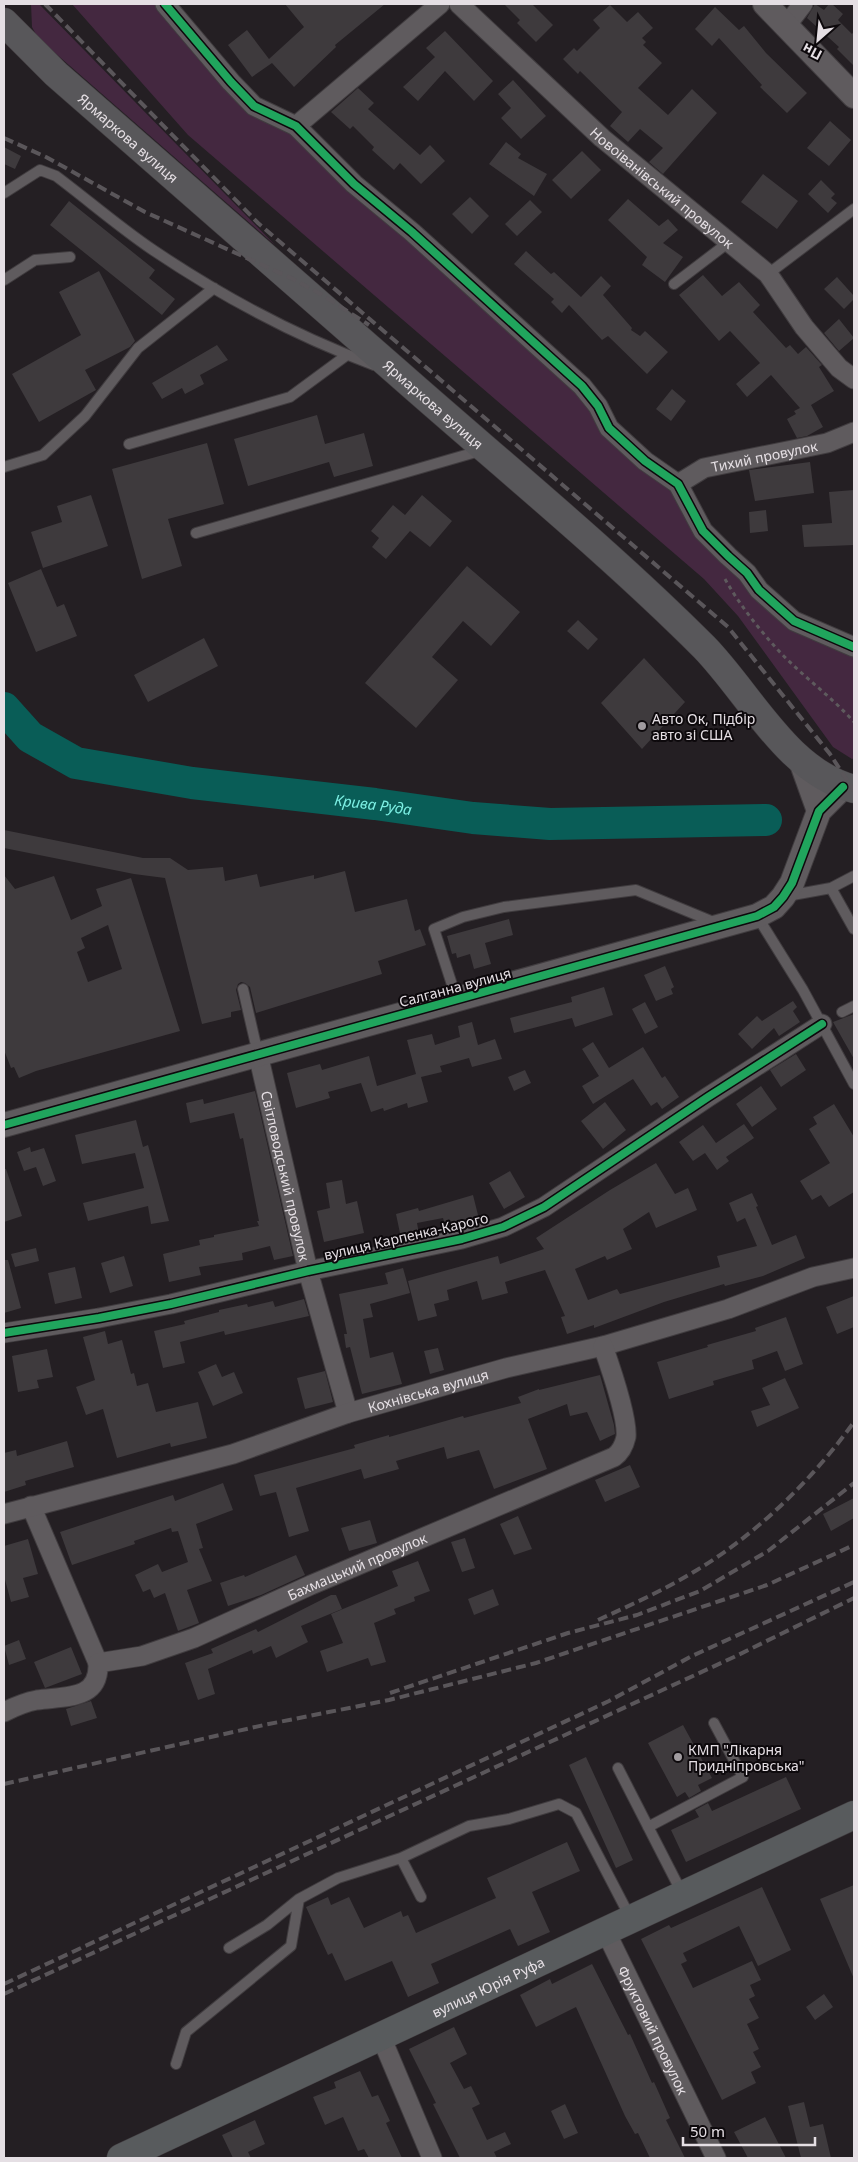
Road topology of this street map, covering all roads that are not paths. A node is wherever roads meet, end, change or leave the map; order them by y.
1 (165, 4) edge
2 (440, 4) edge
3 (459, 4) edge
4 (765, 4) edge
5 (803, 4) edge
6 (4, 22) edge
7 (786, 26) junction
8 (854, 96) edge
9 (296, 126) junction
10 (4, 193) edge
11 (854, 209) edge
12 (729, 242) junction
13 (70, 257) dead end
14 (768, 274) junction
15 (4, 280) edge
16 (674, 284) dead end
17 (214, 288) junction
18 (347, 355) junction
19 (398, 374) junction
20 (854, 379) edge
21 (854, 432) edge
22 (129, 444) dead end
23 (486, 449) junction
24 (4, 467) edge
25 (678, 484) junction
26 (196, 533) dead end
27 (854, 647) edge
28 (801, 760) junction
29 (849, 788) edge
30 (819, 811) junction
31 (854, 876) edge
32 (831, 888) junction
33 (783, 897) junction
34 (757, 916) junction
35 (724, 926) junction
36 (854, 929) edge
37 (242, 989) dead end
38 (456, 1000) junction
39 (854, 1006) edge
40 (842, 1012) dead end
41 (822, 1024) junction
42 (258, 1054) junction
43 (854, 1084) edge
44 (4, 1125) edge
45 (854, 1268) edge
46 (308, 1270) junction
47 (4, 1333) edge
48 (603, 1346) junction
49 (348, 1413) junction
50 (31, 1506) junction
51 (4, 1514) edge
52 (98, 1663) junction
53 (4, 1712) edge
54 (714, 1723) dead end
55 (618, 1768) dead end
56 (854, 1815) edge
57 (648, 1827) junction
58 (401, 1858) junction
59 (682, 1894) junction
60 (420, 1897) dead end
61 (299, 1898) junction
62 (630, 1918) junction
63 (605, 1930) junction
64 (229, 1948) dead end
65 (382, 2039) junction
66 (176, 2064) dead end
67 (122, 2158) edge
68 (432, 2158) edge
69 (716, 2158) edge

1 - 9 street
2 - 9 street
3 - 12 street, Новоіванівський провулок
4 - 7 street
5 - 7 street
6 - 19 main road, Ярмаркова вулиця
7 - 8 street
9 - 25 street
10 - 17 lane
11 - 14 lane
12 - 14 street, Новоіванівський провулок
12 - 16 lane
13 - 15 lane
14 - 20 street, Новоіванівський провулок
17 - 18 lane
17 - 24 lane
18 - 19 lane
18 - 22 lane
19 - 23 main road, Ярмаркова вулиця
21 - 25 street, Тихий провулок
23 - 26 lane
23 - 28 main road, Ярмаркова вулиця
25 - 27 street
28 - 29 main road, Ярмаркова вулиця
28 - 30 street
29 - 30 street, Салганна вулиця
30 - 33 street, Салганна вулиця
31 - 32 lane
32 - 33 lane
32 - 36 lane
33 - 34 street, Салганна вулиця
34 - 35 street, Салганна вулиця
34 - 41 lane
35 - 38 street, Салганна вулиця
35 - 38 lane
37 - 42 lane
38 - 42 street, Салганна вулиця
39 - 40 lane
41 - 43 lane
41 - 46 street, вулиця Карпенка-Карого
42 - 44 street, Салганна вулиця
42 - 46 street, Світловодський провулок
45 - 48 street, Кохнівська вулиця
46 - 47 street, вулиця Карпенка-Карого
46 - 49 street, Світловодський провулок
48 - 49 street, Кохнівська вулиця
48 - 52 street, Бахмацький провулок
49 - 50 street, Кохнівська вулиця
50 - 51 street, Кохнівська вулиця
50 - 52 street
52 - 53 street
54 - 57 lane
55 - 57 lane
56 - 59 main road, вулиця Юрія Руфа
57 - 59 lane
58 - 60 lane
58 - 61 lane
58 - 62 lane
59 - 62 main road, вулиця Юрія Руфа
61 - 64 lane
61 - 66 lane
62 - 63 main road, вулиця Юрія Руфа
63 - 65 main road, вулиця Юрія Руфа
63 - 69 street, Фруктовий провулок
65 - 67 main road, вулиця Юрія Руфа
65 - 68 street

